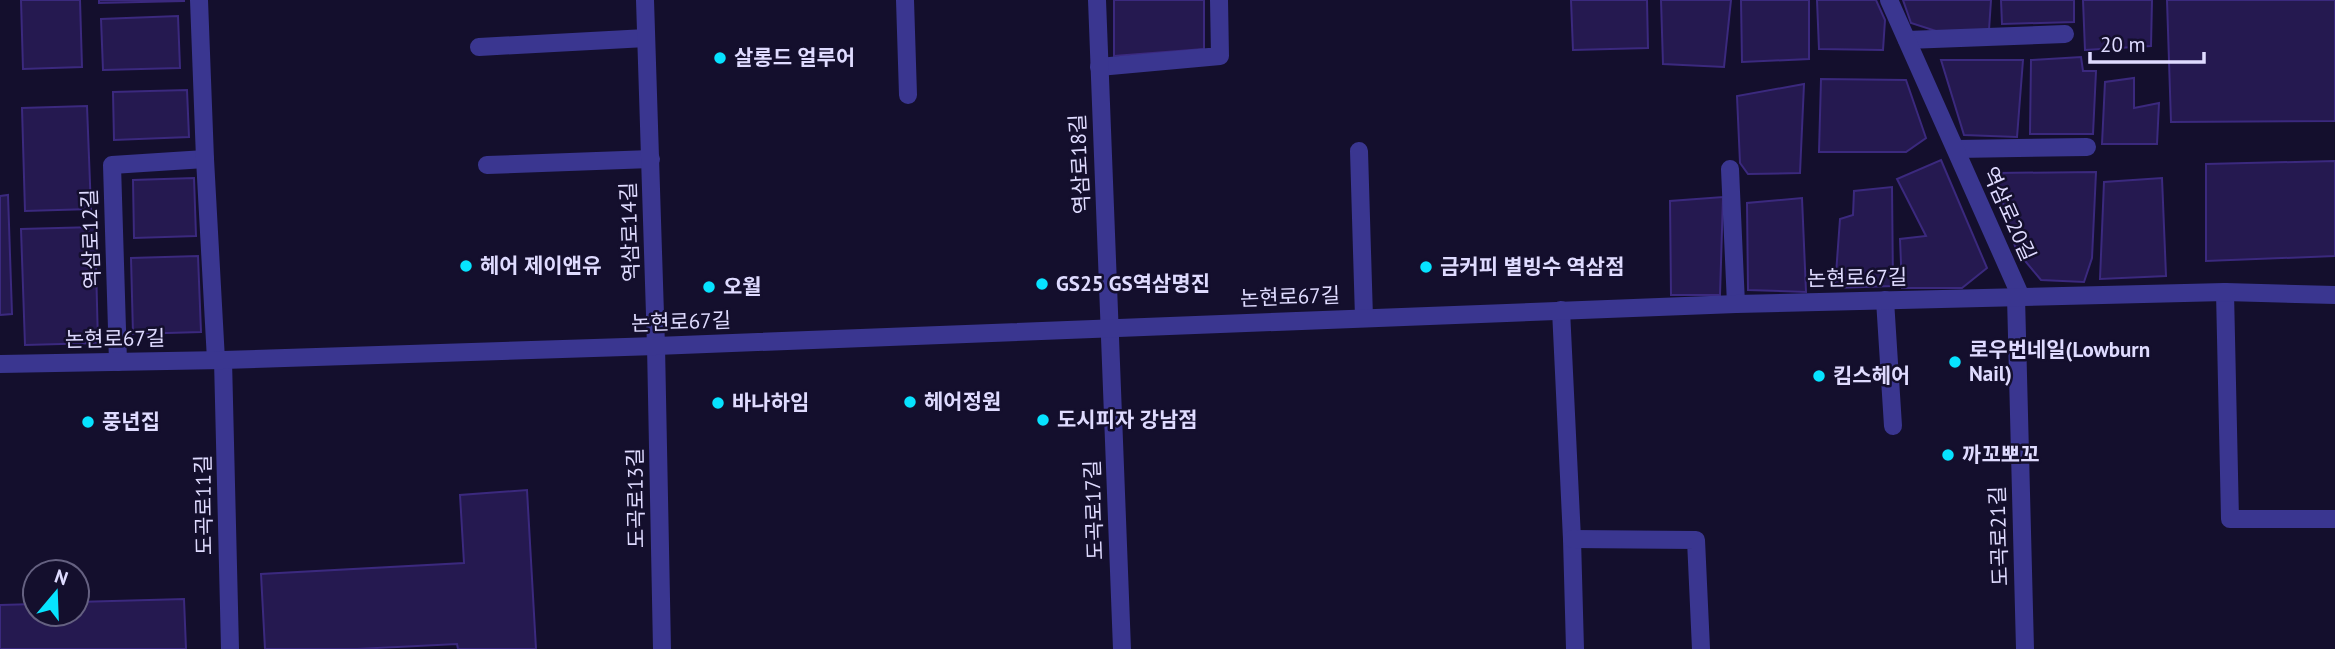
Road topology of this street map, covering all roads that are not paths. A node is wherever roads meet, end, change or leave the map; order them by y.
1 (199, 0) edge
2 (645, 0) edge
3 (905, 0) edge
4 (1097, 0) edge
5 (1219, 0) edge
6 (1889, 0) edge
7 (2065, 34) dead end
8 (646, 38) junction
9 (1907, 40) junction
10 (479, 47) dead end
11 (1098, 67) junction
12 (908, 95) dead end
13 (2087, 147) dead end
14 (1956, 149) junction
15 (1359, 151) dead end
16 (205, 159) junction
17 (651, 159) junction
18 (487, 165) dead end
19 (1730, 169) dead end
20 (2225, 292) junction
21 (2335, 295) edge
22 (2018, 297) junction
23 (1885, 300) junction
24 (1736, 303) junction
25 (1561, 310) junction
26 (1364, 317) junction
27 (1110, 326) junction
28 (656, 345) junction
29 (219, 360) junction
30 (118, 362) junction
31 (0, 364) edge
32 (1893, 426) dead end
33 (2335, 519) edge
34 (1572, 539) junction
35 (230, 649) edge
36 (662, 649) edge
37 (1122, 649) edge
38 (1575, 649) edge
39 (1701, 649) edge
40 (2025, 649) edge

1 - 16 street
2 - 8 street, 역삼로14길
3 - 12 street
4 - 11 street, 역삼로18길
5 - 11 street
6 - 9 street, 역삼로20길
7 - 9 street
8 - 10 street
8 - 17 street, 역삼로14길
9 - 14 street, 역삼로20길
11 - 27 street, 역삼로18길
13 - 14 street, 역삼로20길
14 - 22 street, 역삼로20길
15 - 26 street, 논현로67길
16 - 29 street
16 - 30 street, 역삼로12길
17 - 18 street, 역삼로14길
17 - 28 street, 역삼로14길
19 - 24 street
20 - 21 street, 논현로67길
20 - 22 street, 논현로67길
20 - 33 street
22 - 23 street, 논현로67길
22 - 40 street, 도곡로21길
23 - 24 street, 논현로67길
23 - 32 street
24 - 25 street, 논현로67길
25 - 26 street, 논현로67길
25 - 34 street
26 - 27 street, 논현로67길
27 - 28 street, 논현로67길
27 - 37 street, 도곡로17길
28 - 29 street, 논현로67길
28 - 36 street, 도곡로13길
29 - 30 street, 논현로67길
29 - 35 street, 도곡로11길
30 - 31 street, 논현로67길
34 - 38 street
34 - 39 street

